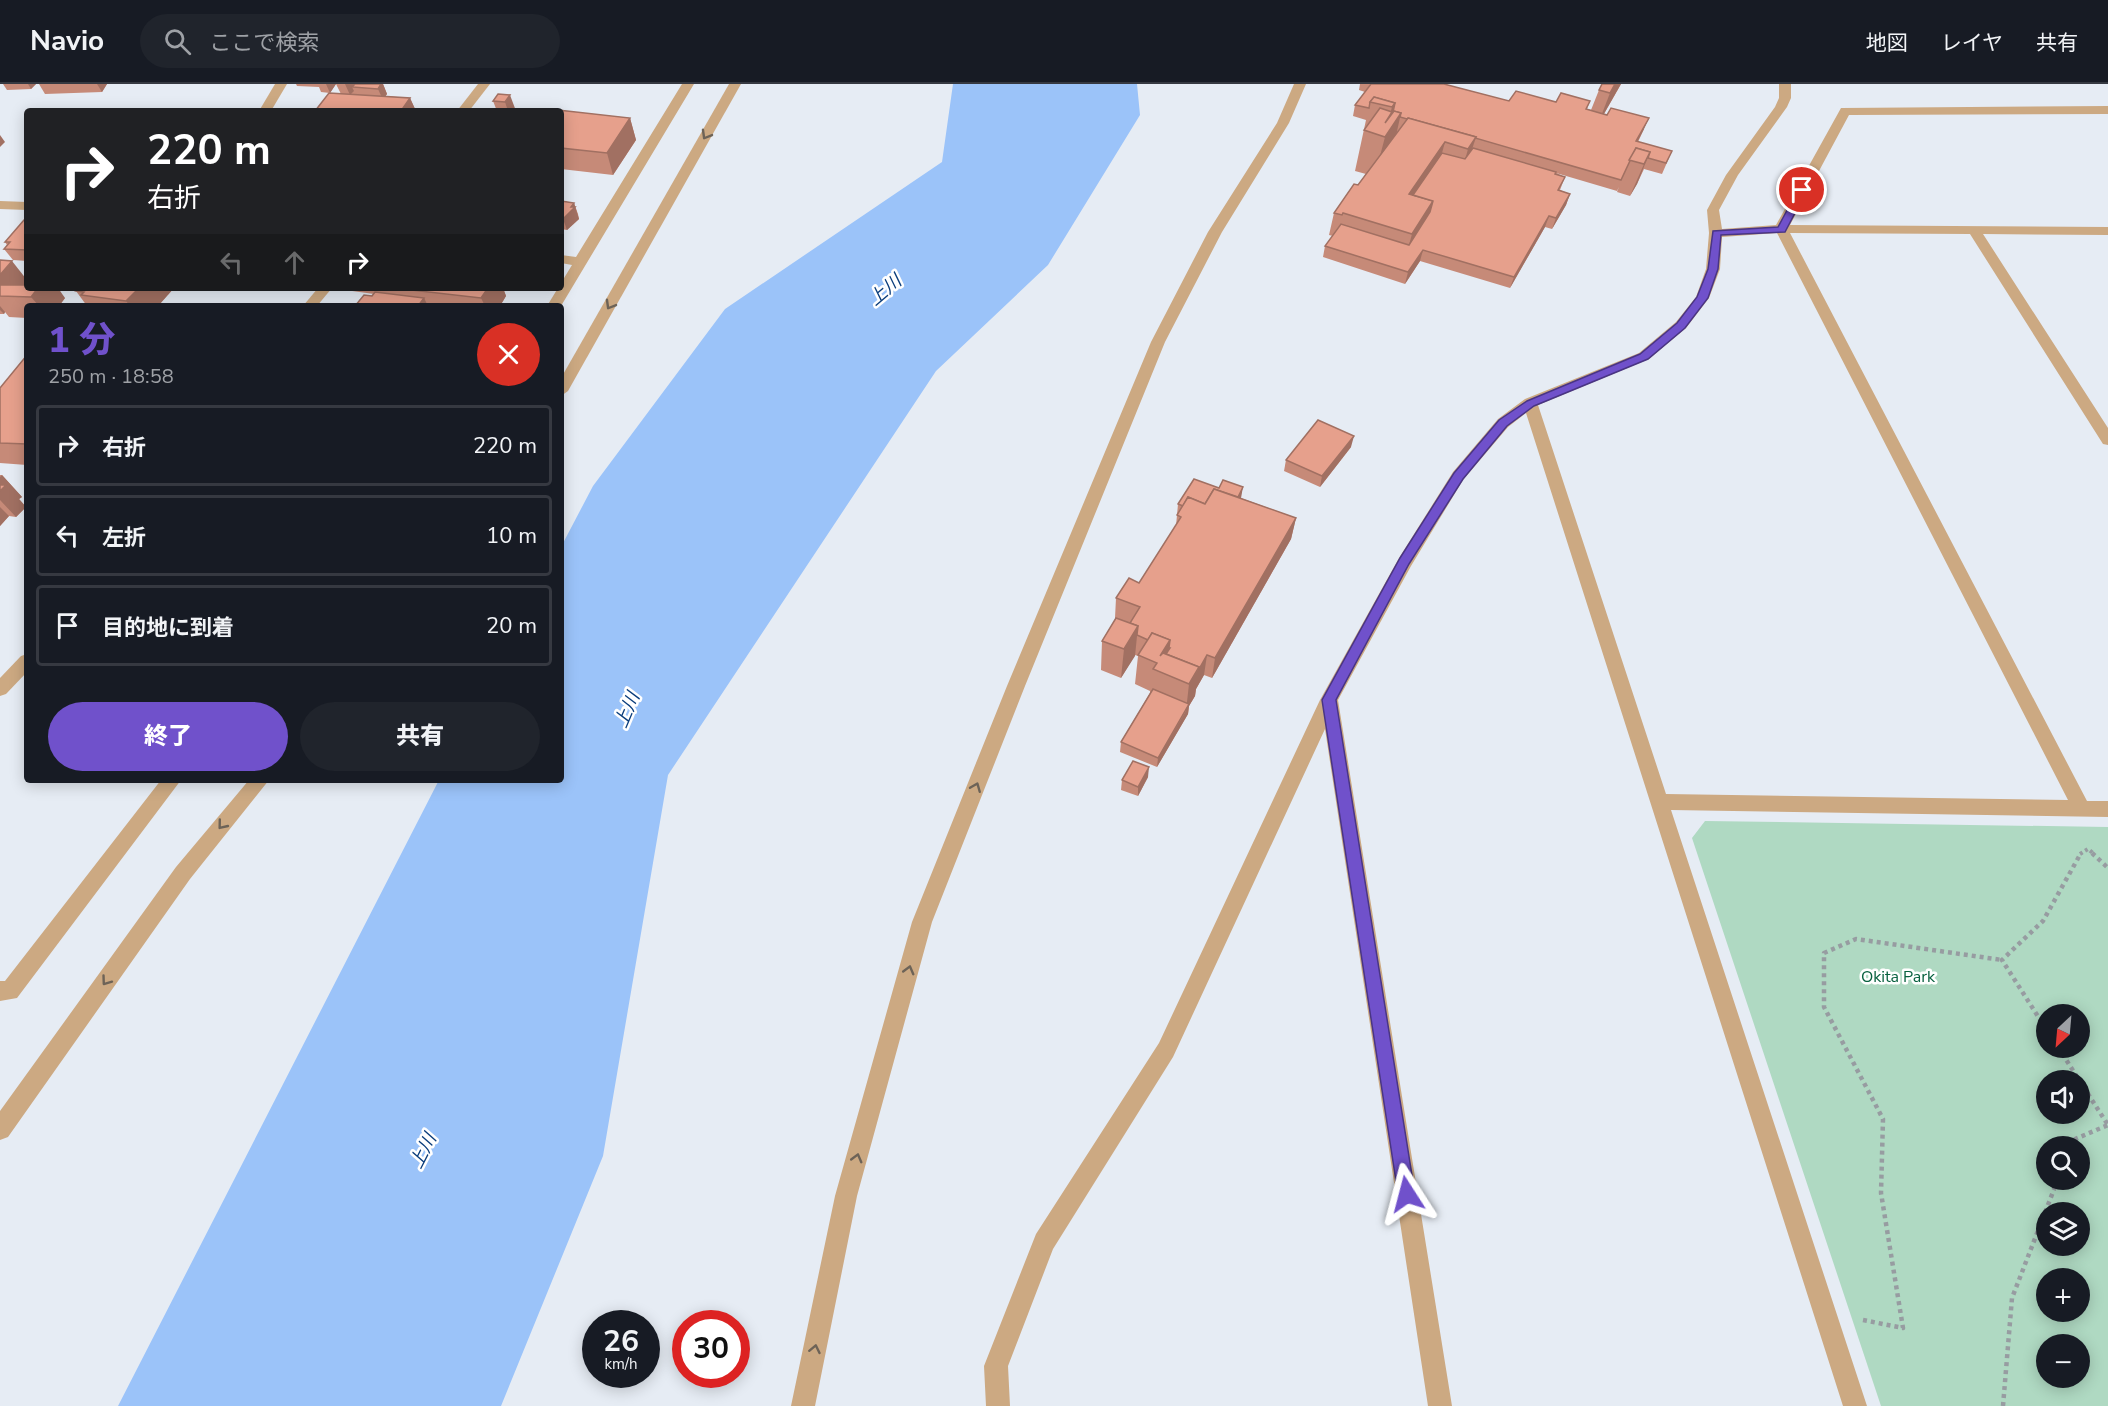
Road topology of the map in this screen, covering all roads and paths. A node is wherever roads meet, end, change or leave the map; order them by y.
1 (281, 84) edge
2 (484, 84) edge
3 (688, 84) edge
4 (735, 84) edge
5 (1300, 84) edge
6 (1785, 84) edge
7 (267, 108) edge
8 (465, 108) edge
9 (2108, 110) edge
10 (0, 205) edge
11 (24, 206) edge
12 (1781, 230) junction
13 (2108, 231) edge
14 (1975, 232) junction
15 (1716, 233) junction
16 (564, 259) edge
17 (580, 262) junction
18 (564, 289) edge
19 (322, 291) edge
20 (312, 303) edge
21 (564, 386) edge
22 (1530, 403) junction
23 (2108, 440) edge
24 (24, 664) edge
25 (0, 689) edge
26 (1329, 700) junction
27 (170, 783) edge
28 (258, 783) edge
29 (1661, 802) junction
30 (2082, 809) junction
31 (2108, 809) edge
32 (2108, 868) edge
33 (2002, 960) junction
34 (0, 991) edge
35 (2036, 1013) edge
36 (2090, 1097) edge
37 (2108, 1125) edge
38 (0, 1129) edge
39 (2082, 1136) edge
40 (2054, 1190) edge
41 (1862, 1320) dead end
42 (803, 1406) edge
43 (998, 1406) edge
44 (1440, 1406) edge
45 (1855, 1406) edge
46 (2003, 1406) edge

1 - 7 street
2 - 8 street
3 - 17 street
4 -> 21 street
42 -> 5 street
6 - 15 street
9 - 12 street
10 - 11 street
12 - 14 street
12 - 15 street
12 - 30 street
13 - 14 street
14 - 23 street
15 - 22 street
16 - 17 street
17 - 18 street
19 - 20 street
22 - 26 street
22 - 29 street
24 - 25 street
26 - 43 street
26 - 44 street
27 - 34 street
28 -> 38 street
29 - 30 street
29 - 45 street
30 - 31 street
32 - 33 path
33 - 35 path
33 - 41 path
36 - 37 path
37 - 39 path
40 - 46 path

